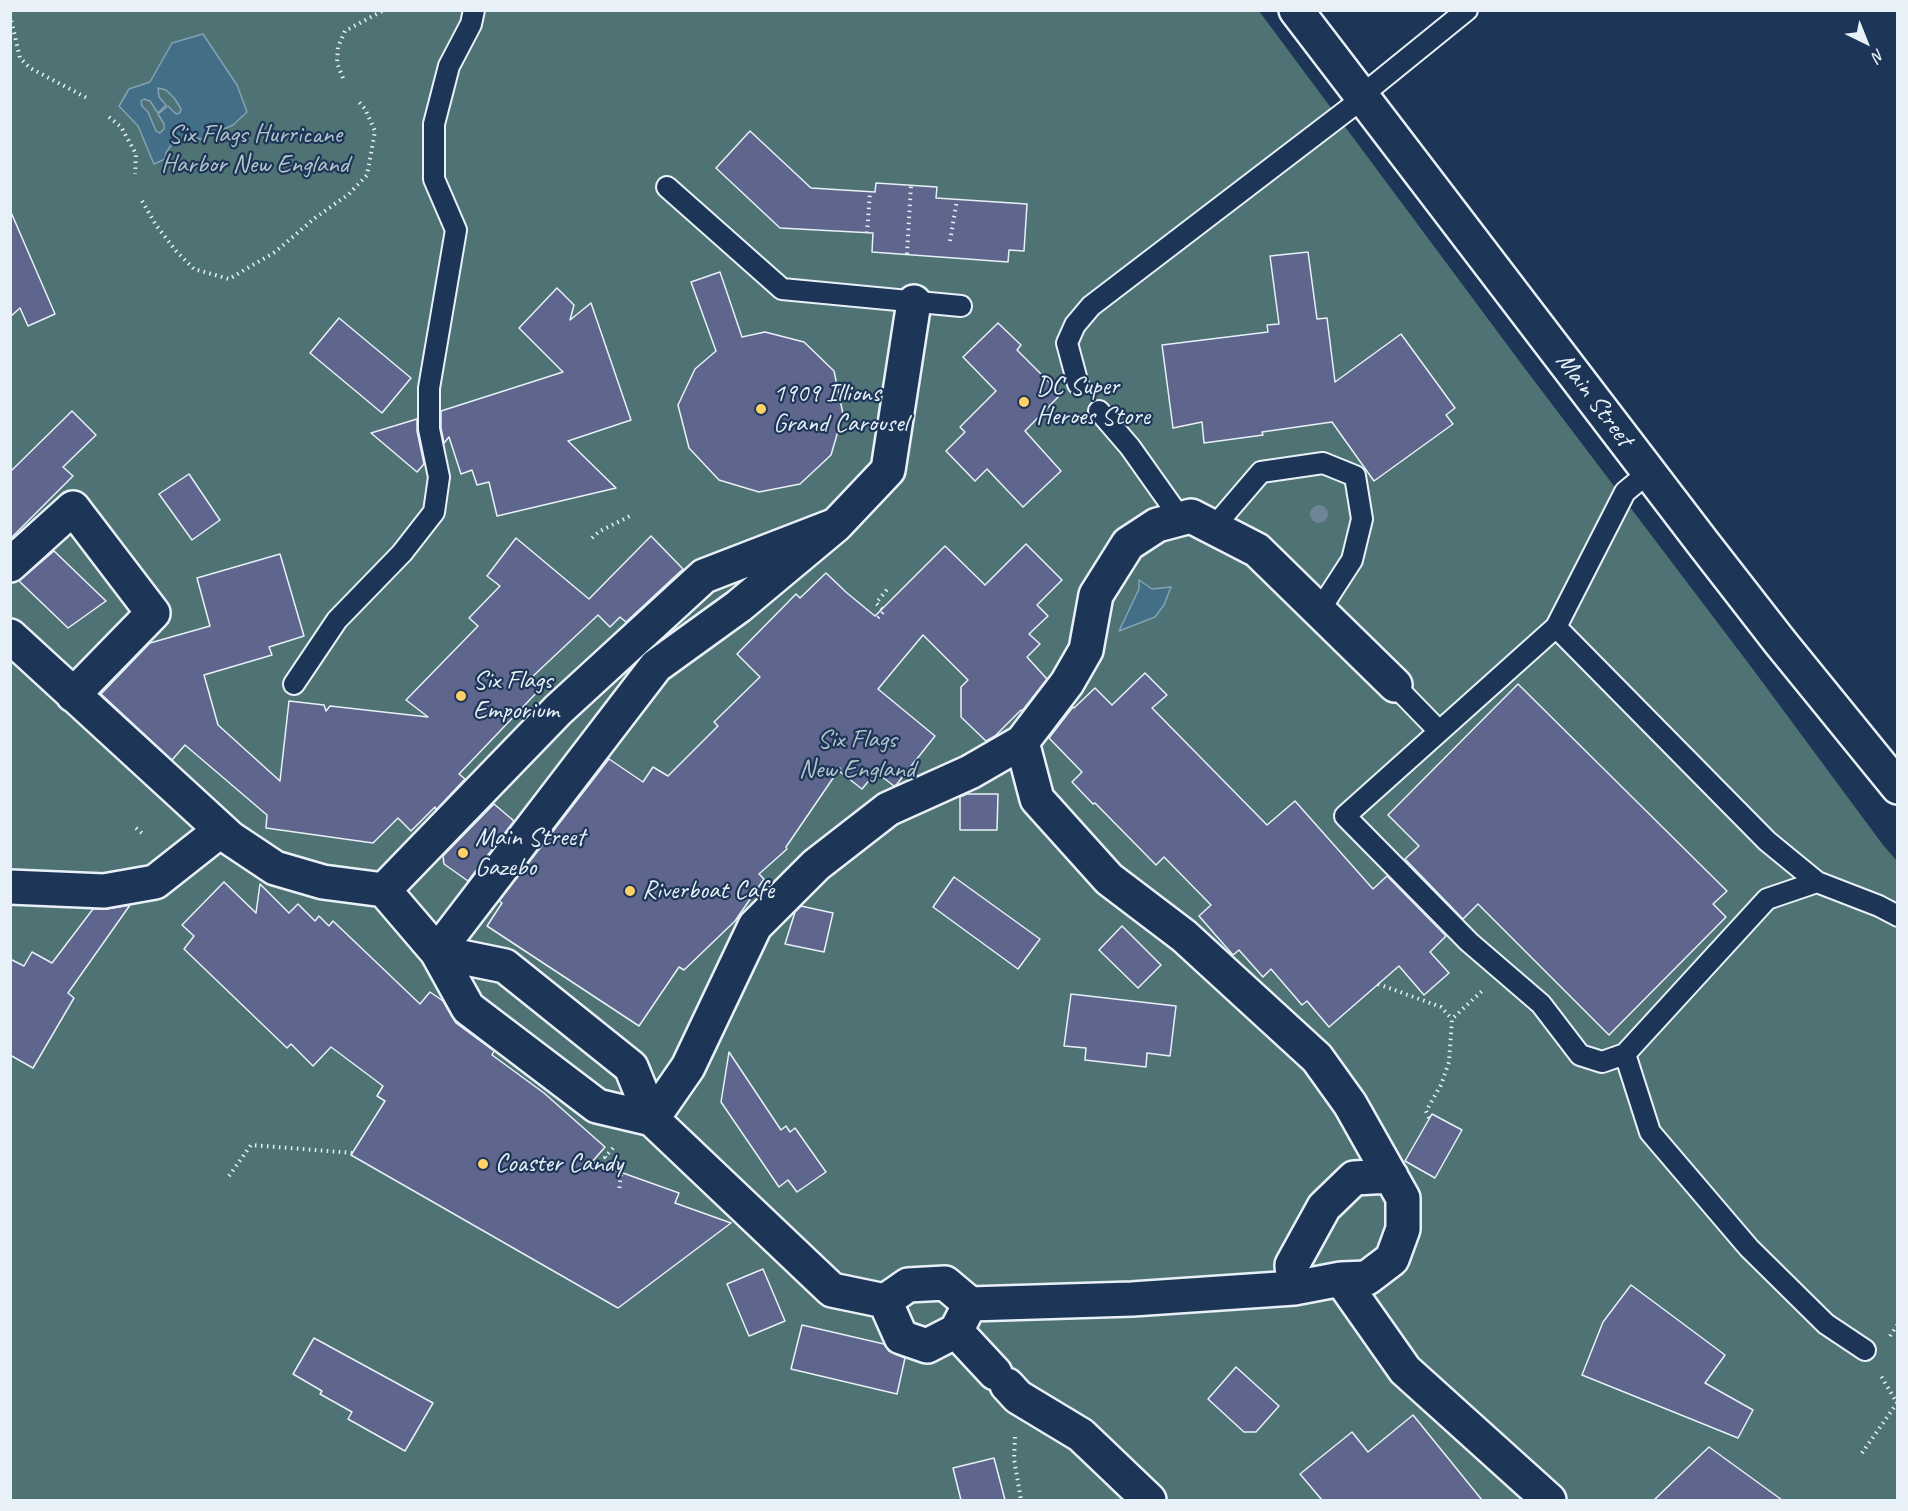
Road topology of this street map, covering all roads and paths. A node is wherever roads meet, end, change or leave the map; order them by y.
1 (384, 10) edge
2 (474, 10) edge
3 (1296, 10) edge
4 (1467, 10) edge
5 (10, 15) edge
6 (343, 78) dead end
7 (1362, 97) junction
8 (89, 99) dead end
9 (359, 102) dead end
10 (109, 117) dead end
11 (135, 174) dead end
12 (911, 185) dead end
13 (667, 187) dead end
14 (870, 192) dead end
15 (957, 200) dead end
16 (142, 201) dead end
17 (867, 233) dead end
18 (950, 241) dead end
19 (907, 254) dead end
20 (914, 302) junction
21 (961, 306) dead end
22 (1078, 384) dead end
23 (1099, 411) dead end
24 (1649, 472) junction
25 (630, 516) dead end
26 (1181, 519) junction
27 (836, 525) junction
28 (1213, 528) junction
29 (592, 538) dead end
30 (10, 565) edge
31 (889, 588) dead end
32 (1319, 611) junction
33 (878, 618) dead end
34 (1556, 627) junction
35 (10, 636) edge
36 (294, 684) dead end
37 (1400, 690) joint
38 (73, 695) junction
39 (1439, 731) junction
40 (1022, 742) junction
41 (1898, 787) edge
42 (136, 828) dead end
43 (221, 830) junction
44 (143, 834) dead end
45 (1817, 882) junction
46 (10, 887) edge
47 (384, 890) junction
48 (1898, 916) edge
49 (437, 952) junction
50 (1378, 984) dead end
51 (1485, 988) dead end
52 (1452, 1019) junction
53 (1625, 1054) junction
54 (1429, 1118) dead end
55 (652, 1119) junction
56 (620, 1140) dead end
57 (353, 1153) dead end
58 (229, 1176) dead end
59 (1391, 1176) junction
60 (619, 1192) dead end
61 (1341, 1279) junction
62 (1294, 1288) junction
63 (885, 1301) junction
64 (963, 1317) junction
65 (1898, 1324) edge
66 (1886, 1344) dead end
67 (1866, 1350) dead end
68 (1880, 1373) dead end
69 (1007, 1385) junction
70 (1862, 1453) dead end
71 (1021, 1500) edge
72 (1149, 1500) edge
73 (1549, 1500) edge

1 - 6 path
2 - 36 lane
3 - 7 street, Main Street
4 - 7 lane
5 - 8 path
7 - 22 lane
7 - 24 street, Main Street
9 - 16 path
10 - 11 path
12 - 19 path
13 - 20 lane
14 - 17 path
15 - 18 path
20 - 21 lane
20 - 27 street
23 - 26 lane
24 - 34 lane
24 - 41 street, Main Street
25 - 29 path
26 - 28 street
26 - 40 street
27 - 47 street
27 - 49 street
28 - 32 street
28 - 32 lane
30 - 38 street
31 - 33 path
32 - 37 street
34 - 39 lane
34 - 45 lane
35 - 38 street
37 - 39 lane
38 - 43 street
39 - 53 lane
40 - 55 street
40 - 59 street
42 - 44 path
43 - 46 street
43 - 47 street
45 - 48 lane
45 - 53 lane
47 - 49 street
49 - 55 street
49 - 55 street
50 - 52 path
51 - 52 path
52 - 54 path
53 - 67 lane
55 - 63 street
56 - 60 path
57 - 58 path
59 - 61 street
59 - 62 street
61 - 62 street
61 - 73 street
62 - 64 street
63 - 64 street
63 - 64 street
64 - 69 street
65 - 66 path
68 - 70 path
69 - 71 path
69 - 72 street

